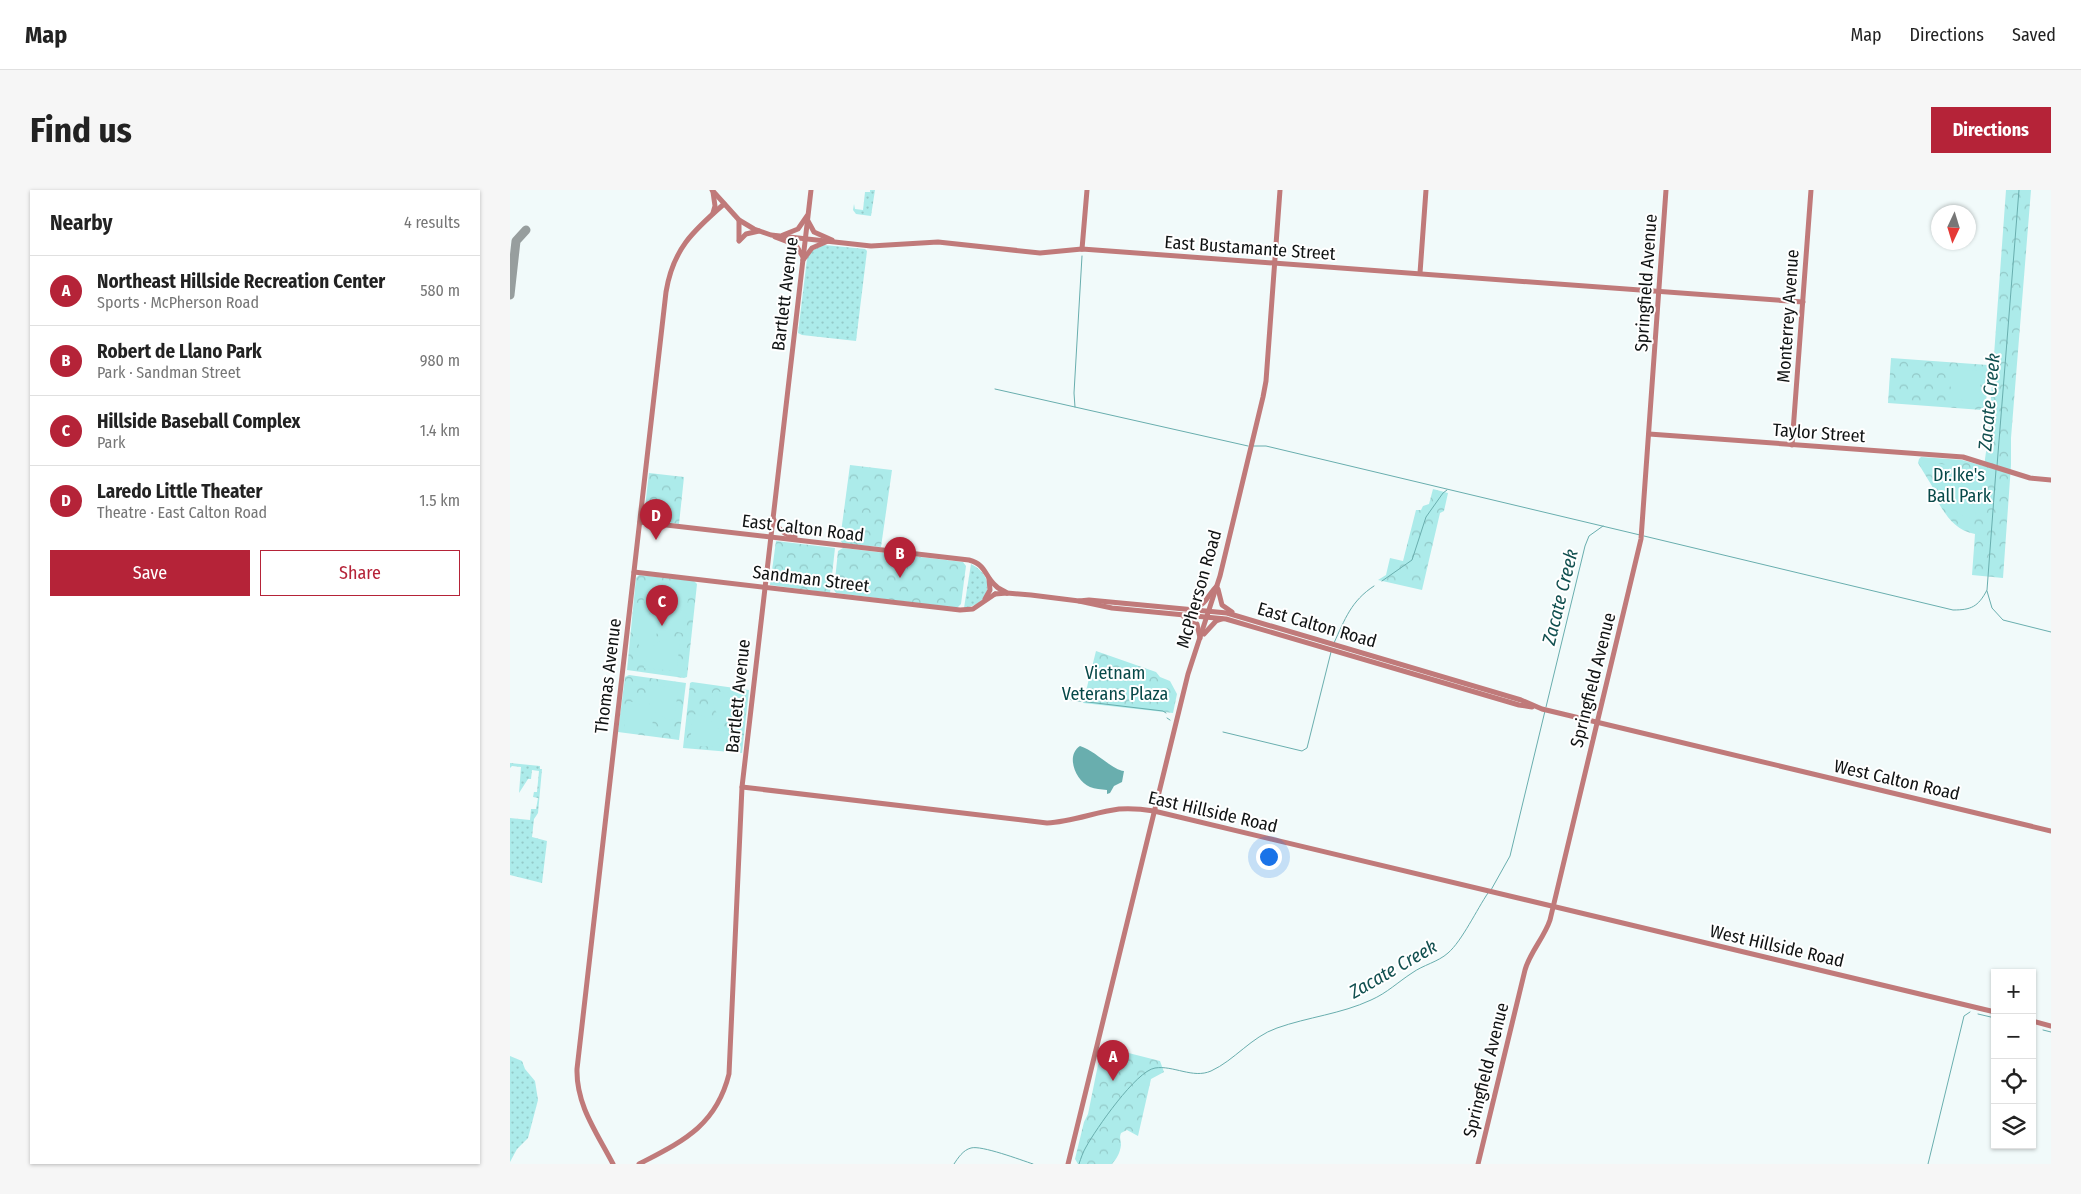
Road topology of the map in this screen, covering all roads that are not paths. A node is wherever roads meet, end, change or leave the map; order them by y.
1 (811, 190) edge
2 (1087, 190) edge
3 (1280, 190) edge
4 (1426, 190) edge
5 (1666, 190) edge
6 (1811, 190) edge
7 (713, 191) edge
8 (724, 204) junction
9 (808, 214) junction
10 (712, 215) junction
11 (739, 220) junction
12 (808, 220) junction
13 (760, 231) junction
14 (771, 235) junction
15 (780, 236) junction
16 (806, 238) junction
17 (831, 241) junction
18 (1082, 249) junction
19 (803, 258) junction
20 (1275, 263) junction
21 (1420, 274) junction
22 (1659, 291) junction
23 (1803, 302) junction
24 (1649, 434) junction
25 (1792, 445) junction
26 (2051, 480) edge
27 (772, 517) junction
28 (640, 522) junction
29 (770, 538) junction
30 (817, 543) junction
31 (634, 572) junction
32 (988, 575) junction
33 (1218, 586) junction
34 (764, 587) junction
35 (996, 587) junction
36 (990, 590) junction
37 (1007, 592) junction
38 (995, 594) junction
39 (984, 602) junction
40 (1113, 606) junction
41 (1191, 610) junction
42 (1209, 613) junction
43 (1179, 615) junction
44 (1239, 616) junction
45 (1226, 619) junction
46 (1266, 624) junction
47 (1260, 629) junction
48 (1276, 630) junction
49 (1200, 638) junction
50 (1597, 722) junction
51 (1737, 756) joint
52 (742, 787) junction
53 (1154, 811) junction
54 (2051, 830) edge
55 (1553, 907) junction
56 (1991, 1011) edge
57 (2036, 1023) edge
58 (2051, 1026) edge
59 (613, 1164) edge
60 (639, 1164) edge
61 (1068, 1164) edge
62 (1478, 1164) edge

1 - 9 main road, Bartlett Avenue
2 - 18 main road
3 - 20 main road, McPherson Road
4 - 21 main road
5 - 22 main road, Springfield Avenue
6 - 23 main road, Monterrey Avenue
7 - 8 main road, East Bustamante Street
7 - 10 main road
8 - 10 main road, Thomas Avenue
8 - 11 main road, East Bustamante Street
9 - 12 main road, Bartlett Avenue
9 - 15 main road
10 - 28 main road, Thomas Avenue
11 - 13 main road, East Bustamante Street
11 - 13 main road
12 - 16 main road, Bartlett Avenue
12 - 17 main road
13 - 14 main road, East Bustamante Street
14 - 15 main road, East Bustamante Street
14 - 19 main road
15 - 16 main road, East Bustamante Street
16 - 17 main road, East Bustamante Street
16 - 19 main road, Bartlett Avenue
17 - 18 main road, East Bustamante Street
17 - 19 main road
18 - 20 main road, East Bustamante Street
19 - 27 main road, Bartlett Avenue
20 - 21 main road, East Bustamante Street
20 - 33 main road, McPherson Road
21 - 22 main road, East Bustamante Street
22 - 23 main road, East Bustamante Street
22 - 24 main road, Springfield Avenue
23 - 25 main road, Monterrey Avenue
24 - 25 main road, Taylor Street
24 - 50 main road, Springfield Avenue
25 - 26 main road, Taylor Street
27 - 29 main road, Bartlett Avenue
27 - 30 main road
28 - 29 main road, East Calton Road
28 - 31 main road, Thomas Avenue
29 - 30 main road, East Calton Road
29 - 34 main road, Bartlett Avenue
30 - 32 main road, East Calton Road
31 - 34 main road, Sandman Street
31 - 59 main road, Thomas Avenue
32 - 35 main road, East Calton Road
32 - 36 main road
33 - 41 main road
33 - 42 main road, McPherson Road
33 - 44 main road
34 - 39 main road, Sandman Street
34 - 52 main road, Bartlett Avenue
35 - 36 main road
35 - 37 main road, East Calton Road
35 - 38 main road
36 - 38 main road
36 - 39 main road
37 - 38 main road, East Calton Road
37 - 40 main road, East Calton Road
38 - 39 main road, Sandman Street
40 - 41 main road, East Calton Road
40 - 43 main road, East Calton Road
41 - 42 main road, East Calton Road
42 - 43 main road, East Calton Road
42 - 44 main road, East Calton Road
42 - 45 main road, East Calton Road
42 - 49 main road, McPherson Road
43 - 49 main road
44 - 46 main road, East Calton Road
45 - 47 main road, East Calton Road
45 - 49 main road
46 - 47 main road
46 - 48 main road, East Calton Road
47 - 48 main road, East Calton Road
48 - 50 main road, East Calton Road
49 - 53 main road, McPherson Road
50 - 51 main road, East Calton Road
50 - 55 main road, Springfield Avenue
51 - 54 main road, West Calton Road
52 - 53 main road, East Hillside Road
52 - 60 main road, Bartlett Avenue
53 - 55 main road, East Hillside Road
53 - 61 main road, McPherson Road
55 - 56 main road, West Hillside Road
55 - 62 main road, Springfield Avenue
57 - 58 main road

